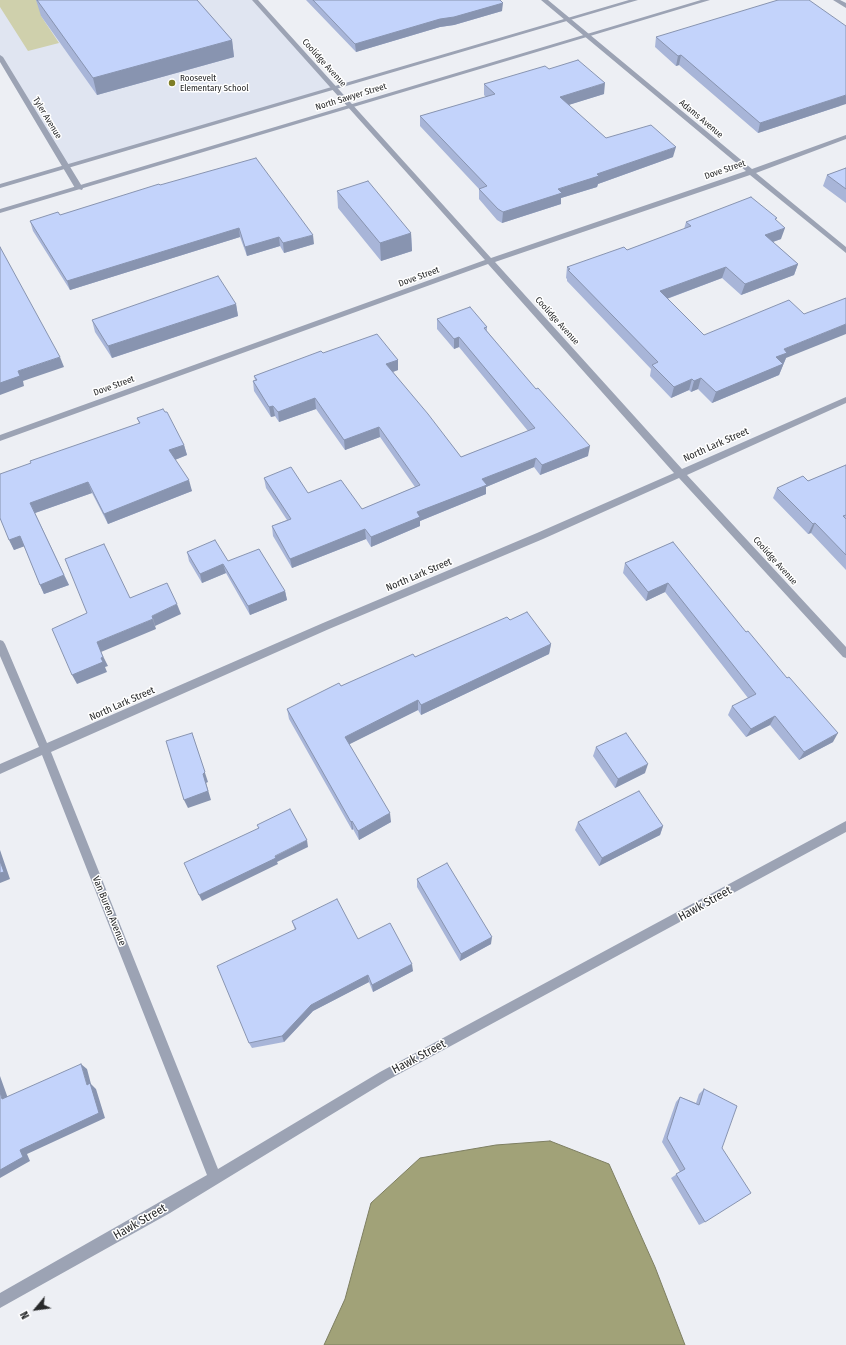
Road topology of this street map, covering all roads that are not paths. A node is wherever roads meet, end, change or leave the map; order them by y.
1 (256, 0) edge
2 (544, 0) edge
3 (635, 0) edge
4 (707, 0) edge
5 (836, 0) edge
6 (846, 6) edge
7 (567, 20) junction
8 (586, 36) junction
9 (0, 57) edge
10 (333, 88) junction
11 (350, 106) junction
12 (846, 137) edge
13 (66, 167) junction
14 (751, 172) junction
15 (0, 186) edge
16 (79, 188) junction
17 (0, 211) edge
18 (846, 251) edge
19 (490, 262) junction
20 (846, 400) edge
21 (0, 438) edge
22 (680, 473) junction
23 (0, 644) edge
24 (846, 654) edge
25 (45, 750) junction
26 (0, 769) edge
27 (846, 826) edge
28 (215, 1178) junction
29 (0, 1301) edge

1 - 10 street, Coolidge Avenue
2 - 7 street, Adams Avenue
3 - 7 street, North Sawyer Street
4 - 8 street, North Sawyer Street
5 - 6 street
7 - 8 street, Adams Avenue
7 - 10 street, North Sawyer Street
8 - 11 street, North Sawyer Street
8 - 14 street, Adams Avenue
9 - 13 street, Tyler Avenue
10 - 11 street, Coolidge Avenue
10 - 13 street, North Sawyer Street
11 - 16 street, North Sawyer Street
11 - 19 street, Coolidge Avenue
12 - 14 street, Dove Street
13 - 15 street, North Sawyer Street
13 - 16 street, Tyler Avenue
14 - 18 street, Adams Avenue
14 - 19 street, Dove Street
16 - 17 street, North Sawyer Street
19 - 21 street, Dove Street
19 - 22 street, Coolidge Avenue
20 - 22 street, North Lark Street
22 - 24 street, Coolidge Avenue
22 - 25 street, North Lark Street
23 - 25 street, Van Buren Avenue
25 - 26 street, North Lark Street
25 - 28 street, Van Buren Avenue
27 - 28 street, Hawk Street
28 - 29 street, Hawk Street

